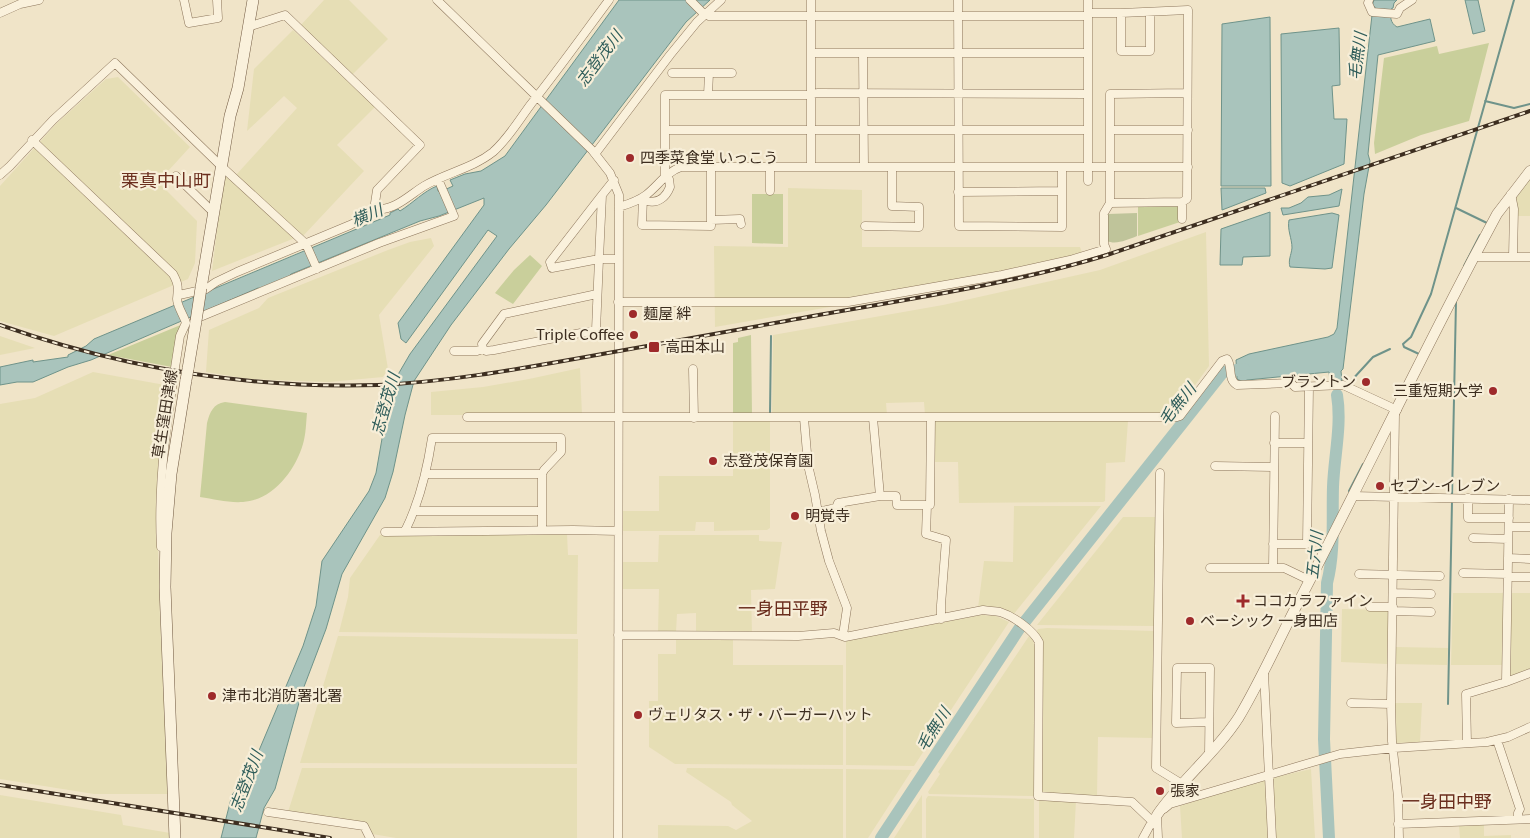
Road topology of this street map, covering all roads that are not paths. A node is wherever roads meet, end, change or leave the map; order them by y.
1 (39, 0) edge
2 (184, 0) edge
3 (217, 0) edge
4 (253, 0) edge
5 (437, 0) edge
6 (609, 0) edge
7 (690, 0) edge
8 (721, 0) edge
9 (811, 0) edge
10 (958, 0) edge
11 (1088, 0) edge
12 (1369, 0) edge
13 (1412, 0) edge
14 (1150, 12) junction
15 (0, 13) edge
16 (704, 13) junction
17 (1120, 13) junction
18 (1088, 14) junction
19 (811, 16) junction
20 (958, 16) junction
21 (248, 27) junction
22 (811, 53) junction
23 (863, 53) junction
24 (958, 53) junction
25 (1088, 53) junction
26 (672, 73) dead end
27 (709, 73) junction
28 (732, 73) dead end
29 (864, 93) junction
30 (1188, 93) junction
31 (811, 94) junction
32 (958, 94) junction
33 (1088, 94) junction
34 (708, 95) junction
35 (538, 97) junction
36 (665, 130) junction
37 (811, 130) junction
38 (864, 130) junction
39 (958, 130) junction
40 (1088, 130) junction
41 (1110, 130) junction
42 (1188, 130) junction
43 (32, 140) junction
44 (594, 152) junction
45 (221, 166) junction
46 (711, 167) junction
47 (770, 167) junction
48 (811, 167) junction
49 (864, 167) junction
50 (892, 167) junction
51 (958, 167) junction
52 (1062, 167) junction
53 (1088, 167) junction
54 (1110, 167) junction
55 (1188, 167) junction
56 (1530, 171) edge
57 (0, 175) edge
58 (176, 176) dead end
59 (665, 176) junction
60 (438, 179) junction
61 (614, 180) junction
62 (1088, 181) dead end
63 (770, 192) dead end
64 (958, 192) junction
65 (1062, 192) junction
66 (1511, 194) junction
67 (602, 195) junction
68 (643, 197) junction
69 (1182, 202) junction
70 (1110, 203) junction
71 (619, 207) junction
72 (377, 209) junction
73 (213, 212) junction
74 (736, 218) dead end
75 (1182, 219) dead end
76 (711, 220) junction
77 (865, 226) dead end
78 (306, 244) junction
79 (1474, 256) junction
80 (1513, 257) junction
81 (1530, 258) edge
82 (599, 259) junction
83 (618, 259) junction
84 (316, 269) junction
85 (597, 294) junction
86 (178, 297) junction
87 (618, 302) junction
88 (189, 322) junction
89 (482, 349) junction
90 (454, 351) dead end
91 (694, 369) dead end
92 (1309, 386) junction
93 (1396, 411) junction
94 (1274, 416) dead end
95 (467, 417) dead end
96 (618, 417) junction
97 (694, 418) junction
98 (804, 418) junction
99 (873, 418) junction
100 (931, 418) junction
101 (1274, 443) junction
102 (1308, 443) junction
103 (1215, 466) dead end
104 (1274, 467) junction
105 (1160, 473) dead end
106 (427, 474) junction
107 (542, 474) junction
108 (880, 496) junction
109 (1353, 496) junction
110 (1394, 497) junction
111 (1468, 498) junction
112 (1509, 499) junction
113 (1530, 500) edge
114 (927, 505) junction
115 (415, 511) junction
116 (542, 511) junction
117 (818, 512) junction
118 (1509, 518) junction
119 (1509, 527) junction
120 (1530, 527) edge
121 (542, 530) junction
122 (405, 531) junction
123 (618, 531) junction
124 (385, 532) dead end
125 (1473, 538) dead end
126 (1508, 539) junction
127 (1273, 544) junction
128 (165, 551) junction
129 (1508, 558) junction
130 (1530, 559) edge
131 (1210, 568) dead end
132 (1273, 568) junction
133 (1463, 573) dead end
134 (1359, 574) dead end
135 (1393, 574) junction
136 (1508, 575) junction
137 (1440, 576) dead end
138 (1530, 577) edge
139 (1310, 580) junction
140 (1393, 593) junction
141 (1431, 594) dead end
142 (1370, 607) dead end
143 (1393, 609) junction
144 (1431, 612) dead end
145 (941, 619) junction
146 (843, 635) junction
147 (618, 636) junction
148 (1264, 673) junction
149 (1530, 674) edge
150 (1506, 682) junction
151 (1351, 703) dead end
152 (1391, 704) junction
153 (1208, 722) junction
154 (1530, 727) edge
155 (1497, 740) junction
156 (1467, 743) junction
157 (1394, 748) junction
158 (1209, 756) junction
159 (1268, 775) junction
160 (1182, 784) junction
161 (1168, 803) junction
162 (268, 812) dead end
163 (1154, 818) junction
164 (1518, 819) junction
165 (1530, 819) edge
166 (1398, 824) junction
167 (175, 838) edge
168 (370, 838) edge
169 (618, 838) edge
170 (1143, 838) edge
171 (1158, 838) edge
172 (1272, 838) edge
173 (1399, 838) edge

1 - 15 street
2 - 3 street
4 - 21 main road, 草生窪田津線
5 - 35 street
6 - 35 street
7 - 16 street
8 - 16 street
9 - 19 street
10 - 20 street
11 - 18 street
12 - 13 street
14 - 17 street
14 - 17 street
14 - 30 street
16 - 19 street
16 - 44 street
17 - 18 street
18 - 20 street
18 - 25 street
19 - 20 street
19 - 22 street
20 - 24 street
21 - 45 main road, 草生窪田津線
21 - 72 street
22 - 23 street
22 - 31 street
23 - 24 street
23 - 29 street
24 - 25 street
24 - 32 street
25 - 33 street
26 - 27 street
27 - 28 street
27 - 34 street
29 - 31 street
29 - 32 street
29 - 38 street
30 - 41 street
30 - 42 street
31 - 34 street
31 - 37 street
32 - 33 street
32 - 39 street
33 - 40 street
34 - 36 street
35 - 44 street
35 - 60 street
36 - 37 street
36 - 59 street
37 - 38 street
37 - 48 street
38 - 39 street
38 - 49 street
39 - 40 street
39 - 51 street
40 - 53 street
41 - 42 street
41 - 54 street
42 - 55 street
43 - 45 street
43 - 57 street
43 - 86 street
44 - 61 street
45 - 73 main road, 草生窪田津線
45 - 78 street
46 - 47 street
46 - 59 street
46 - 76 street
47 - 48 street
47 - 63 street
48 - 49 street
49 - 50 street
50 - 51 street
50 - 77 street
51 - 52 street
51 - 64 street
52 - 53 street
52 - 65 street
53 - 54 street
53 - 62 street
54 - 55 street
54 - 70 street
55 - 69 street
56 - 66 street
58 - 73 street
59 - 68 street
59 - 68 street
60 - 72 street
60 - 84 street
61 - 67 street
61 - 71 street
64 - 65 street
64 - 65 street
66 - 79 street
66 - 80 street
67 - 82 street
67 - 82 street
68 - 71 street
68 - 76 street
69 - 70 street
69 - 75 street
70 - 87 street
71 - 83 street
72 - 78 street
73 - 88 main road, 草生窪田津線, bridge
74 - 76 street
78 - 84 street
78 - 86 street
79 - 80 street
79 - 93 street
80 - 81 street
82 - 83 street
82 - 85 street
83 - 87 street
84 - 88 street
85 - 89 street
85 - 89 street
86 - 88 street
87 - 96 street
88 - 128 main road, 草生窪田津線
88 - 128 street
89 - 90 street
91 - 97 street
92 - 93 street
92 - 100 street
92 - 102 street
93 - 109 street
93 - 110 street
94 - 101 street
95 - 96 street
96 - 97 street
96 - 123 street
97 - 98 street
98 - 99 street
98 - 117 street
99 - 100 street
99 - 108 street
100 - 114 street
101 - 102 street
101 - 104 street
102 - 127 street
103 - 104 street
104 - 127 street
105 - 160 street
106 - 107 street
106 - 107 street
106 - 115 street
107 - 116 street
108 - 114 street
108 - 117 street
109 - 110 street
109 - 139 street
110 - 111 street
110 - 135 street
111 - 112 street
111 - 118 street
112 - 113 street
112 - 118 street
114 - 145 street
115 - 116 street
115 - 122 street
116 - 121 street
117 - 146 street
118 - 119 street
119 - 120 street
119 - 126 street
121 - 122 street
121 - 123 street
122 - 124 street
123 - 147 street
125 - 126 street
126 - 129 street
127 - 132 street
128 - 167 main road, 草生窪田津線
129 - 130 street
129 - 136 street
131 - 132 street
132 - 139 street
133 - 136 street
134 - 135 street
135 - 137 street
135 - 140 street
136 - 138 street
136 - 150 street
139 - 148 street
140 - 141 street
140 - 143 street
142 - 143 street
143 - 144 street
143 - 152 street
145 - 146 street
145 - 163 street
146 - 147 street
147 - 169 street
148 - 158 street
148 - 159 street
149 - 150 street
150 - 156 street
151 - 152 street
152 - 157 street
153 - 153 street
153 - 158 street
154 - 155 street
155 - 156 street
155 - 164 street
156 - 157 street
157 - 159 street
157 - 166 street
158 - 160 street
159 - 161 street
159 - 172 street
160 - 161 street
161 - 163 street
162 - 168 street
163 - 170 street
163 - 171 street
164 - 165 street
164 - 166 street
166 - 173 street

